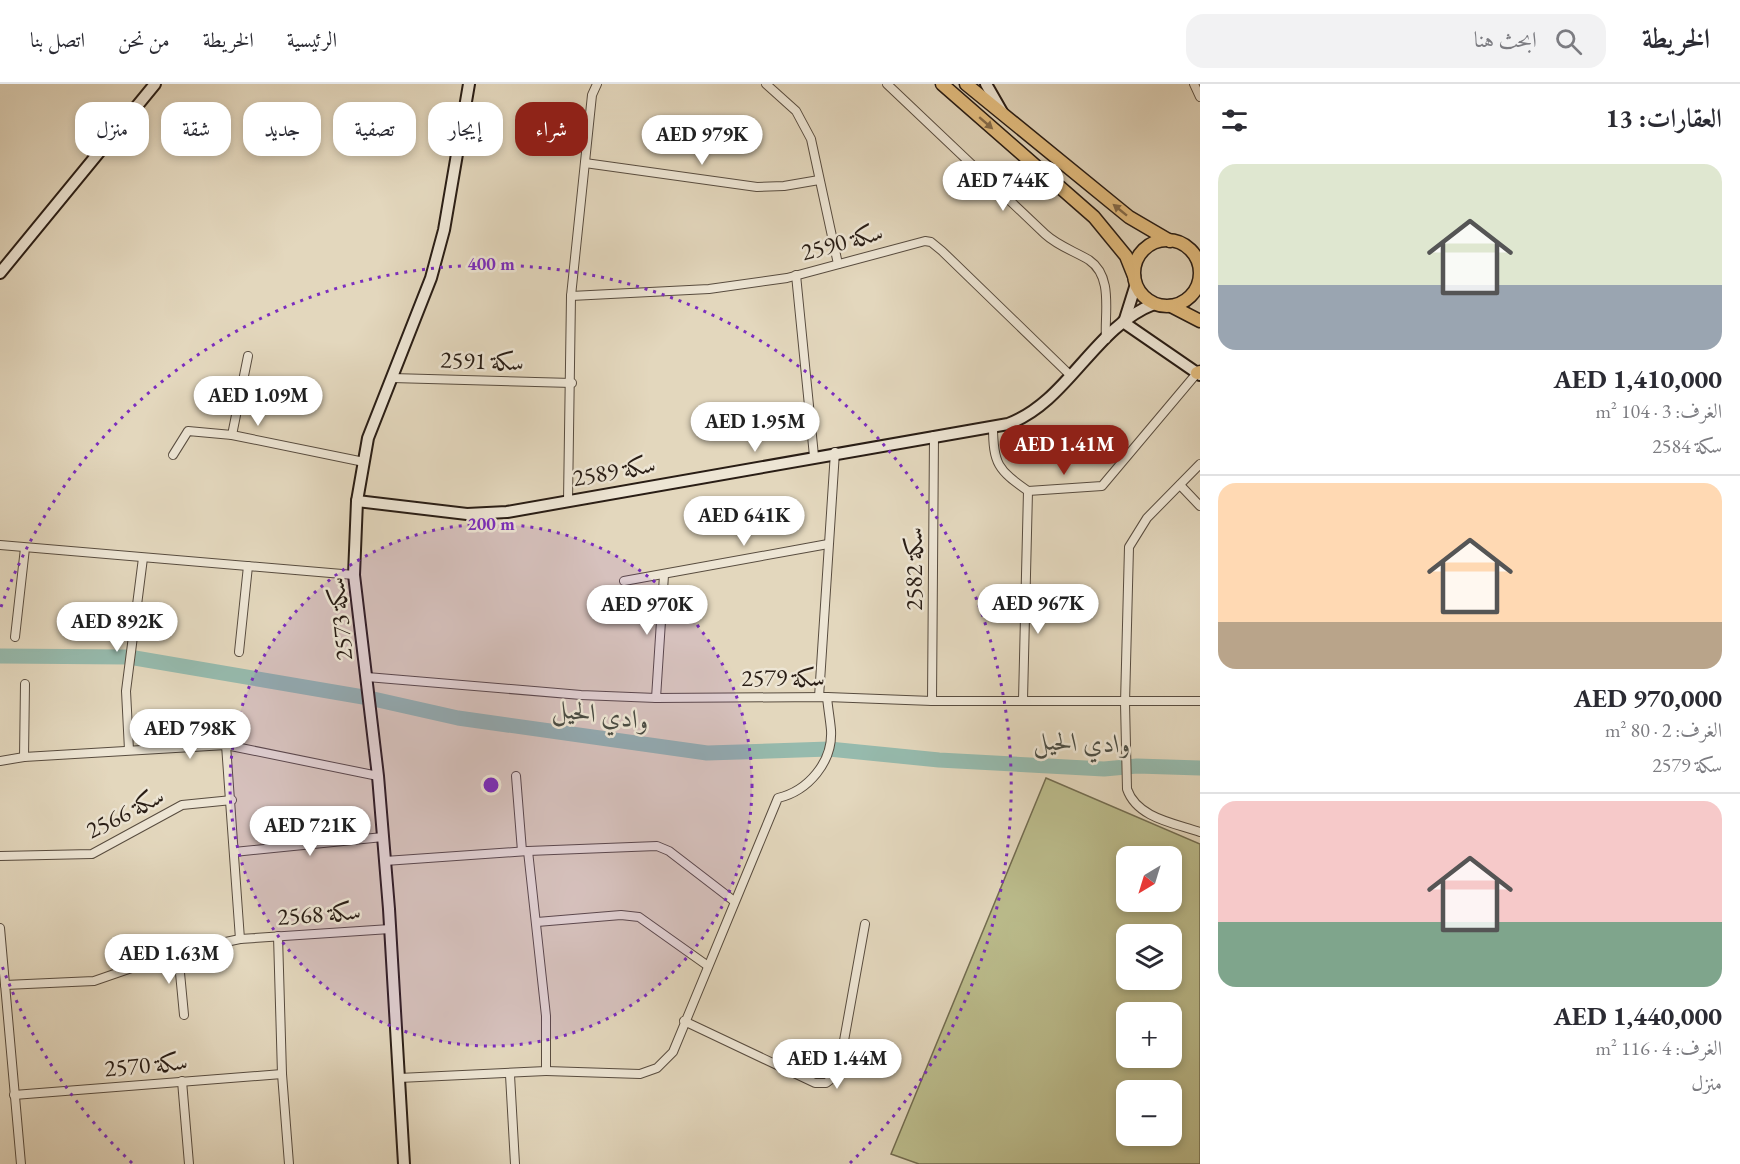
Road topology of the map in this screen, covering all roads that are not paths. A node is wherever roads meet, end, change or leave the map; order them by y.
1 (155, 84) edge
2 (469, 84) edge
3 (597, 84) edge
4 (766, 84) edge
5 (887, 84) edge
6 (942, 84) edge
7 (966, 84) edge
8 (986, 84) edge
9 (1194, 84) edge
10 (1200, 97) edge
11 (1007, 120) junction
12 (585, 163) junction
13 (819, 180) junction
14 (1170, 241) junction
15 (838, 264) junction
16 (0, 273) edge
17 (1200, 273) edge
18 (796, 275) junction
19 (1135, 280) junction
20 (571, 296) junction
21 (1154, 304) junction
22 (1171, 306) junction
23 (1200, 321) edge
24 (1123, 322) junction
25 (1106, 339) junction
26 (248, 356) dead end
27 (1199, 373) edge
28 (1070, 375) junction
29 (392, 378) junction
30 (572, 383) junction
31 (993, 426) junction
32 (232, 435) junction
33 (934, 436) junction
34 (835, 453) junction
35 (172, 455) dead end
36 (814, 456) junction
37 (364, 462) junction
38 (1200, 464) edge
39 (1180, 485) junction
40 (1028, 491) junction
41 (357, 501) junction
42 (568, 501) junction
43 (1200, 506) edge
44 (828, 544) junction
45 (0, 545) edge
46 (25, 548) junction
47 (143, 558) junction
48 (248, 566) junction
49 (354, 575) junction
50 (664, 575) junction
51 (624, 581) dead end
52 (15, 637) dead end
53 (239, 652) dead end
54 (367, 677) junction
55 (25, 684) dead end
56 (823, 697) junction
57 (656, 698) junction
58 (1023, 700) junction
59 (932, 701) junction
60 (1200, 701) edge
61 (1125, 703) junction
62 (226, 745) junction
63 (129, 750) junction
64 (24, 757) junction
65 (0, 761) edge
66 (378, 776) junction
67 (516, 776) dead end
68 (232, 800) junction
69 (1200, 832) edge
70 (383, 837) junction
71 (525, 851) junction
72 (234, 852) junction
73 (0, 856) edge
74 (385, 861) junction
75 (734, 902) junction
76 (537, 922) junction
77 (865, 924) dead end
78 (0, 928) edge
79 (390, 929) junction
80 (278, 936) junction
81 (240, 939) junction
82 (178, 952) junction
83 (708, 966) junction
84 (5, 985) junction
85 (184, 1015) dead end
86 (684, 1022) junction
87 (4, 1030) edge
88 (546, 1071) junction
89 (282, 1074) junction
90 (510, 1075) junction
91 (399, 1078) junction
92 (182, 1081) junction
93 (14, 1095) junction
94 (21, 1164) edge
95 (189, 1164) edge
96 (289, 1164) edge
97 (404, 1164) edge
98 (515, 1164) edge

1 - 16 street
2 - 29 street, سكة 2573
3 - 12 street
4 - 13 street
5 - 25 street
6 -> 19 main road
7 - 11 main road
8 - 11 street
9 - 10 street
14 -> 11 main road
12 - 13 street
12 - 20 street
13 - 15 street
14 - 17 main road
14 - 19 main road
15 - 18 street, سكة 2590
15 - 28 street, سكة 2590
17 - 22 main road
18 - 20 street, سكة 2590
18 - 36 street
19 - 21 main road
19 - 24 street, سكة 2589
20 - 30 street
21 - 22 main road
21 - 24 street, سكة 2589
22 - 23 main road
24 - 25 street, سكة 2589
24 - 27 street
25 - 28 street, سكة 2589
26 - 32 street
27 - 40 street
28 - 31 street, سكة 2589
29 - 30 street, سكة 2591
29 - 37 street, سكة 2573
30 - 42 street
31 - 33 street, سكة 2589
31 - 40 street
32 - 35 street
32 - 37 street
33 - 34 street, سكة 2589
33 - 59 street, سكة 2582
34 - 36 street, سكة 2589
34 - 44 street
36 - 42 street, سكة 2589
37 - 41 street, سكة 2573
38 - 39 street
39 - 43 street
39 - 61 street
40 - 58 street
41 - 42 street, سكة 2589
41 - 49 street, سكة 2573
44 - 50 street
44 - 56 street
45 - 46 street
46 - 47 street
46 - 52 street
47 - 48 street
47 - 63 street
48 - 49 street
48 - 53 street
49 - 54 street, سكة 2573
50 - 51 street
50 - 57 street
54 - 57 street, سكة 2579
54 - 66 street, سكة 2573
55 - 64 street
56 - 57 street, سكة 2579
56 - 59 street, سكة 2579
56 - 75 street
58 - 59 street, سكة 2579
58 - 61 street, سكة 2579
60 - 61 street, سكة 2579
61 - 69 street
62 - 63 street
62 - 66 street
62 - 68 street
63 - 64 street
64 - 65 street
66 - 70 street, سكة 2573
67 - 71 street
68 - 72 street
68 - 73 street, سكة 2566
70 - 72 street
70 - 74 street, سكة 2573
71 - 74 street
71 - 75 street
71 - 76 street
72 - 81 street
74 - 79 street, سكة 2573
75 - 83 street
76 - 83 street
76 - 88 street
77 - 86 street
78 - 84 street
79 - 80 street, سكة 2568
79 - 91 street, سكة 2573
80 - 81 street, سكة 2568
80 - 89 street
81 - 82 street, سكة 2568
82 - 84 street, سكة 2568
82 - 85 street
83 - 86 street
84 - 87 street
86 - 88 street
87 - 93 street
88 - 90 street
89 - 92 street, سكة 2570
89 - 96 street
90 - 91 street
90 - 98 street
91 - 97 street, سكة 2573
92 - 93 street, سكة 2570
92 - 95 street
93 - 94 street

